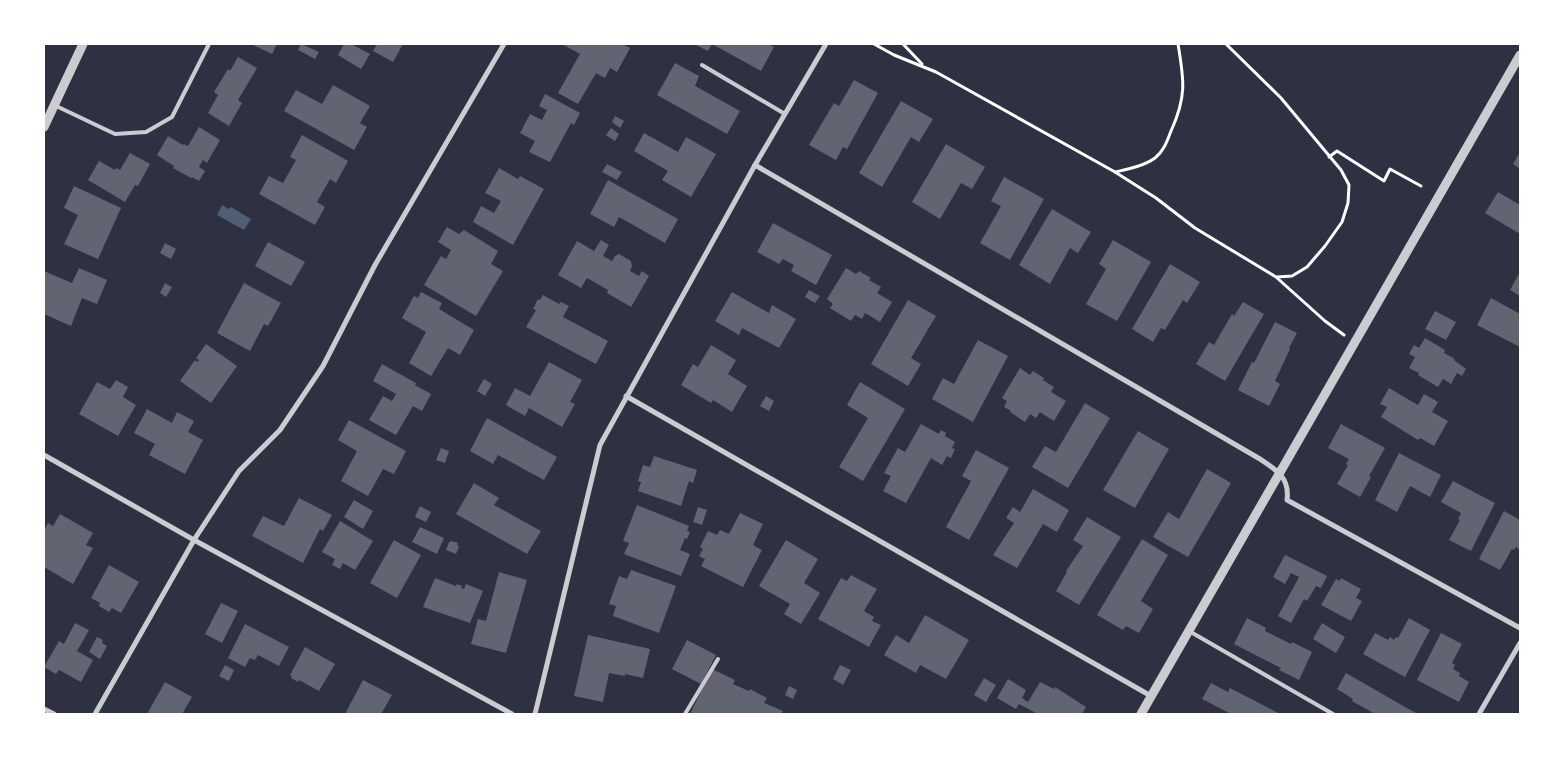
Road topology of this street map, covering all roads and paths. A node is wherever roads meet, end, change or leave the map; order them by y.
1 (83, 44) edge
2 (209, 44) edge
3 (504, 44) edge
4 (826, 44) edge
5 (874, 44) edge
6 (903, 44) edge
7 (1178, 44) edge
8 (1226, 44) edge
9 (1520, 55) edge
10 (702, 65) dead end
11 (924, 66) junction
12 (54, 105) junction
13 (785, 114) junction
14 (44, 127) edge
15 (1329, 157) junction
16 (755, 165) junction
17 (1115, 172) junction
18 (1421, 186) dead end
19 (1276, 277) junction
20 (1354, 343) junction
21 (626, 396) junction
22 (44, 455) edge
23 (1280, 472) junction
24 (194, 540) junction
25 (1520, 628) edge
26 (1188, 631) junction
27 (1520, 643) edge
28 (718, 659) dead end
29 (1151, 696) junction
30 (44, 708) edge
31 (54, 714) edge
32 (95, 714) edge
33 (512, 714) edge
34 (535, 714) edge
35 (685, 714) edge
36 (1141, 714) edge
37 (1333, 714) edge
38 (1479, 714) edge

1 - 12 street
2 - 12 lane
3 - 24 street
4 - 13 street
5 - 11 path
6 - 11 path
7 - 17 path
8 - 15 path
9 - 20 street
10 - 13 lane
11 - 17 path
12 - 14 street
13 - 16 street
15 - 18 path
15 - 19 path
16 - 21 street
16 - 23 street
17 - 19 path
19 - 20 path
20 - 23 street
21 - 29 street
21 - 34 street
22 - 24 street
23 - 25 street
23 - 26 street
24 - 32 street
24 - 33 street
26 - 29 street
26 - 37 lane
27 - 38 street
28 - 35 lane
29 - 36 street
30 - 31 street

